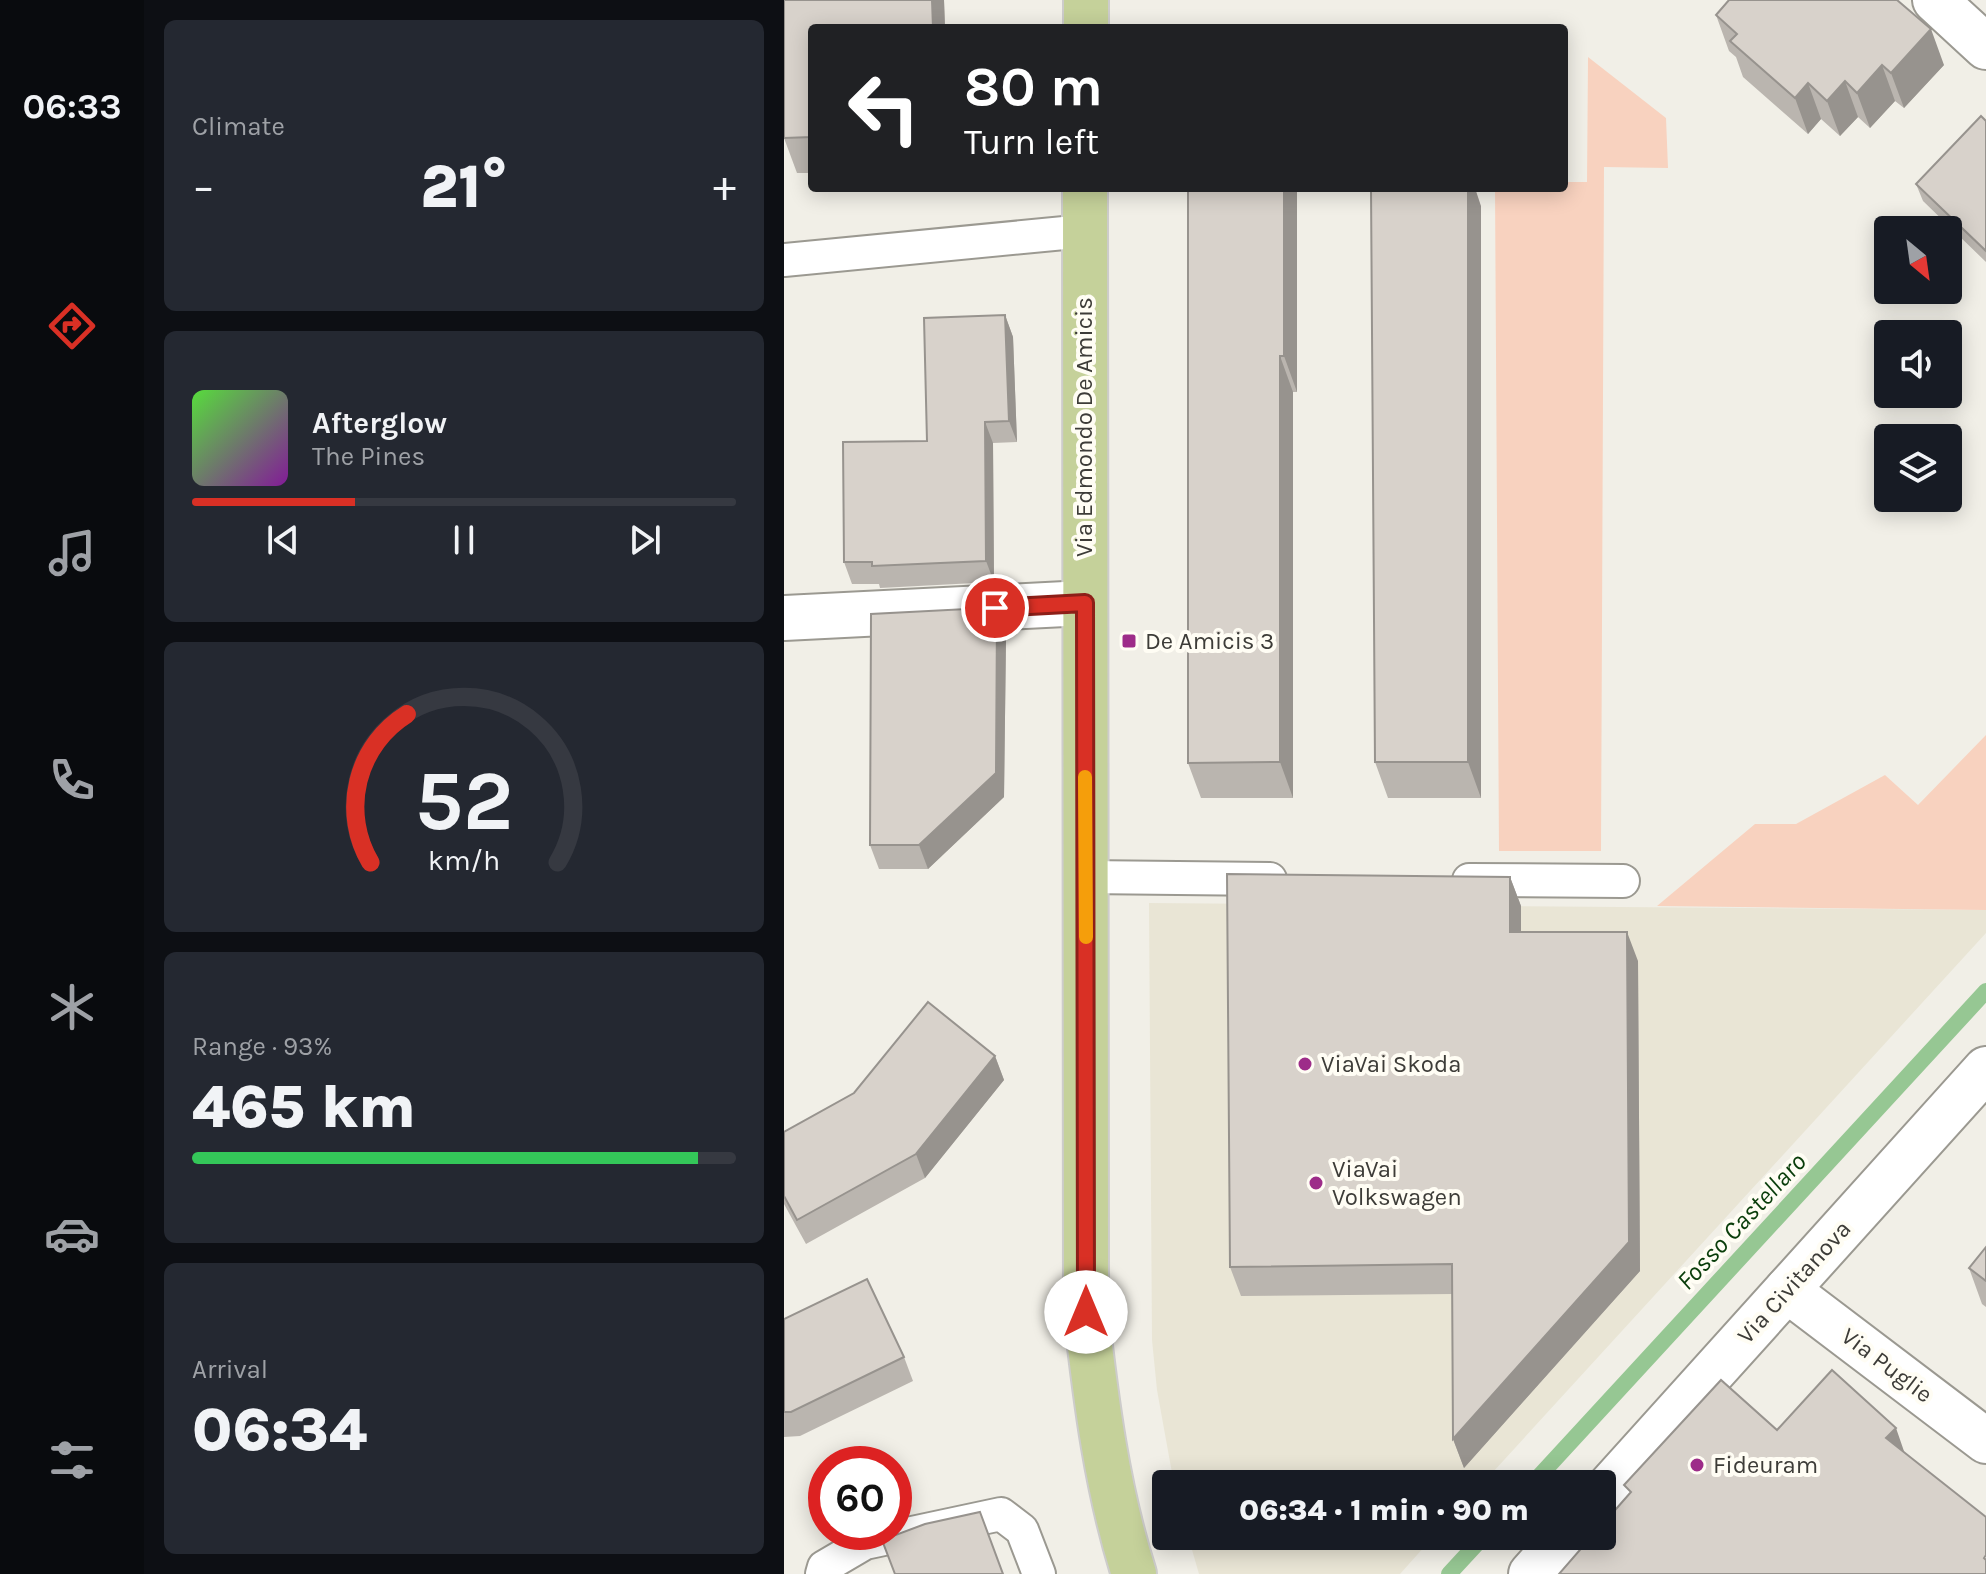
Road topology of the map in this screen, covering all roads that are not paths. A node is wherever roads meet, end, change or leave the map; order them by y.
1 (1086, 0) edge
2 (1935, 0) edge
3 (1086, 24) edge
4 (1986, 47) edge
5 (1085, 192) edge
6 (1085, 231) junction
7 (784, 260) edge
8 (1085, 603) junction
9 (784, 618) edge
10 (1085, 877) junction
11 (1293, 879) edge
12 (1435, 880) edge
13 (1623, 881) dead end
14 (1986, 1069) edge
15 (1787, 1290) junction
16 (1986, 1441) edge
17 (1616, 1479) edge
18 (1552, 1550) edge
19 (822, 1574) edge
20 (1039, 1574) edge
21 (1134, 1574) edge
22 (1531, 1574) edge

1 - 3 main road
2 - 4 street
5 - 6 main road, Via Edmondo De Amicis
6 - 7 lane
6 - 8 main road, Via Edmondo De Amicis
8 - 9 street
8 - 10 main road, Via Edmondo De Amicis
10 - 11 lane
10 - 21 main road, Via Edmondo De Amicis
12 - 13 lane
14 - 15 street, Via Civitanova
15 - 16 street, Via Puglie
15 - 17 street, Via Civitanova
18 - 22 street
19 - 20 lane

